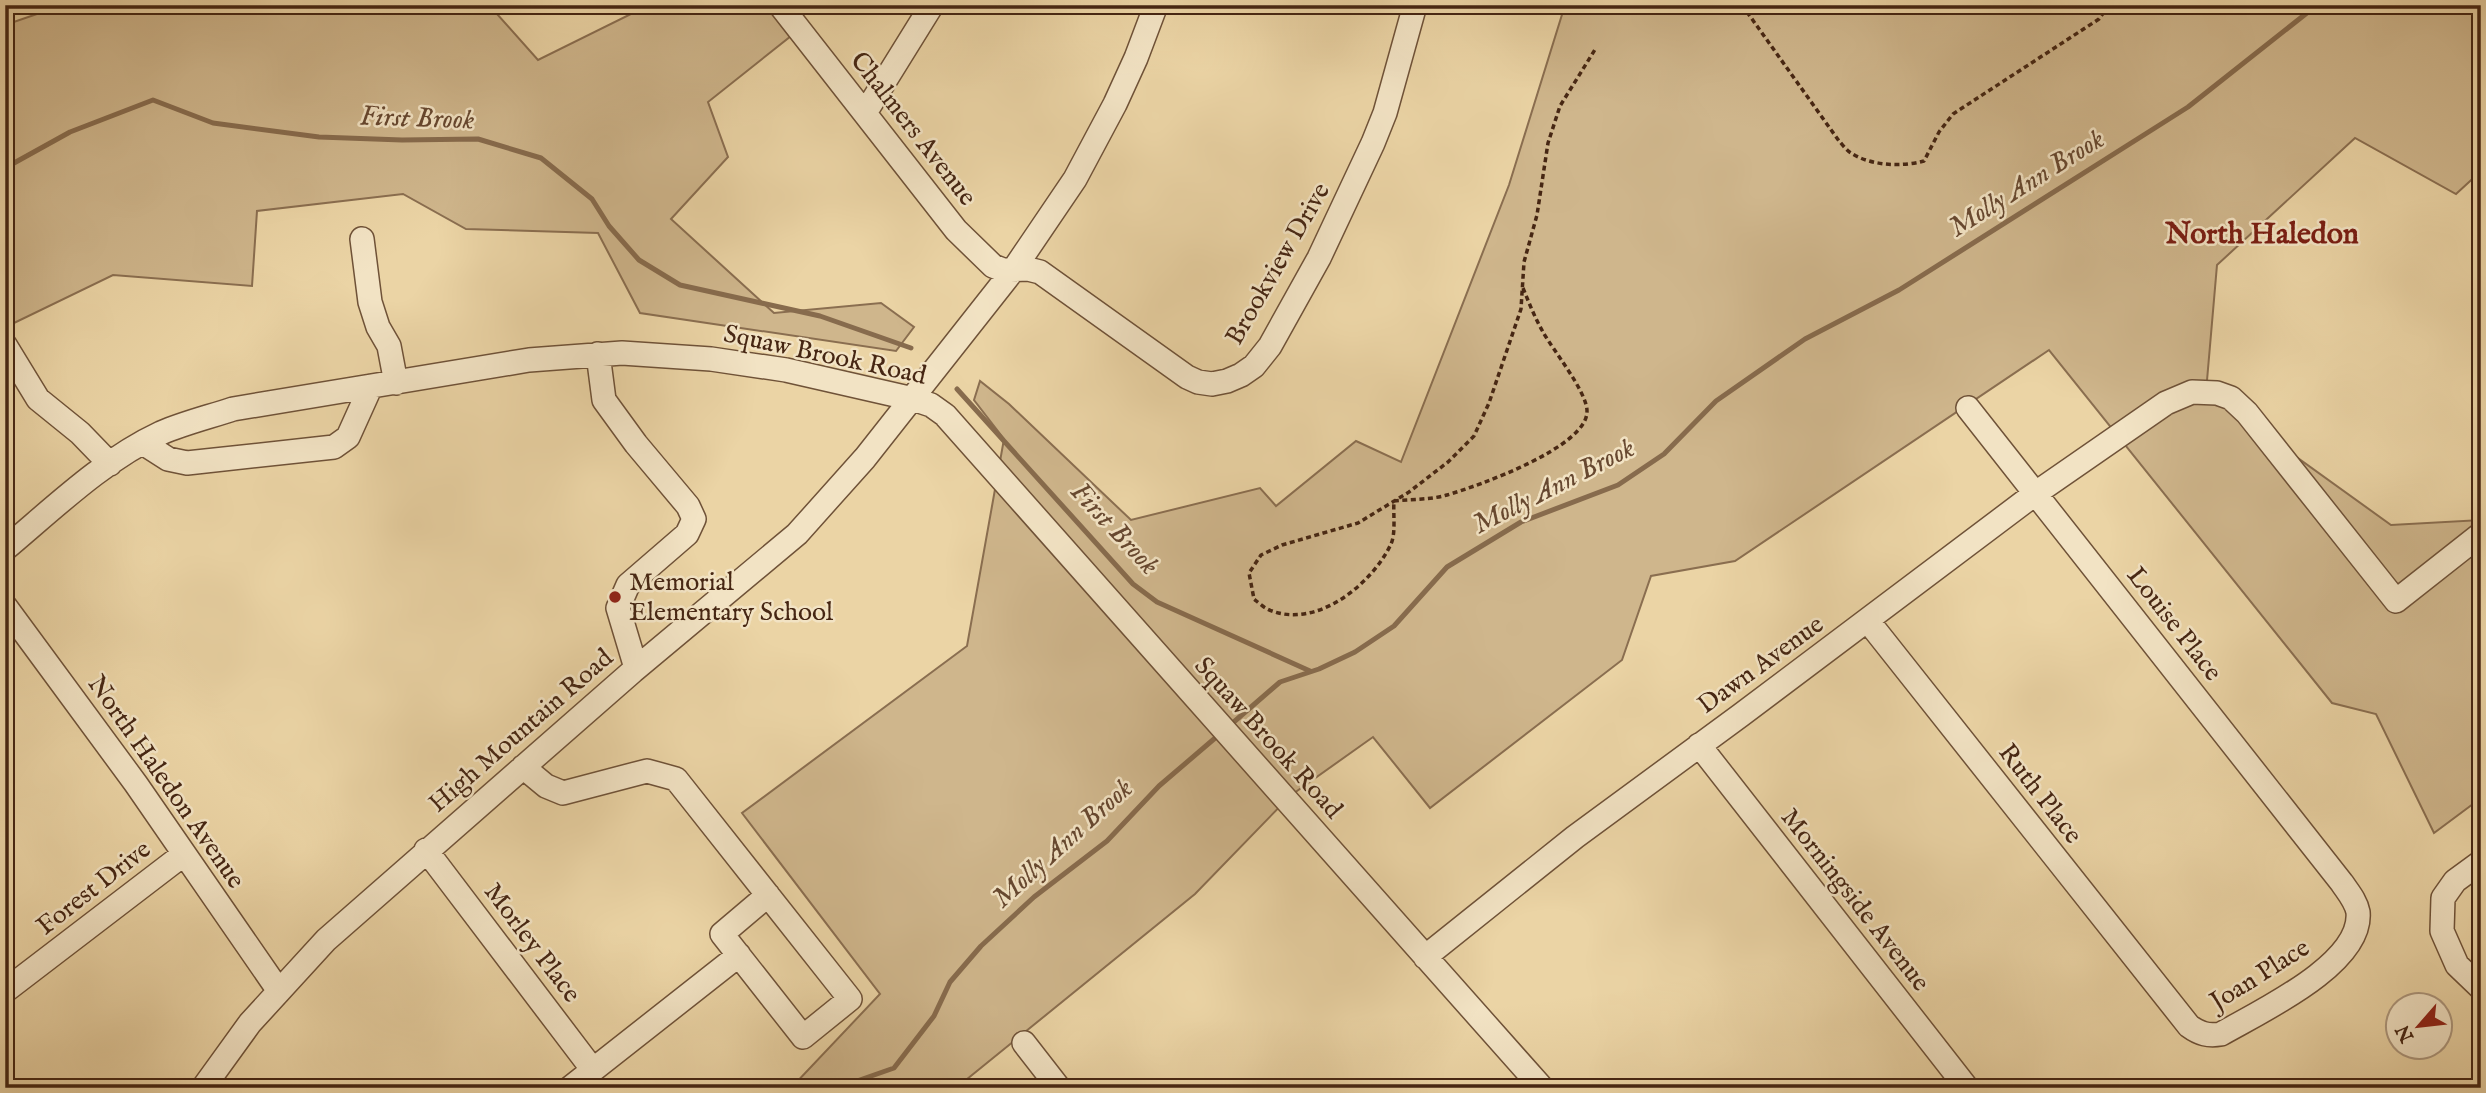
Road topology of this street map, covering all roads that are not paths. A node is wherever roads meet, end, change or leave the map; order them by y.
1 (780, 5) edge
2 (932, 5) edge
3 (1156, 5) edge
4 (1415, 5) edge
5 (864, 113) junction
6 (362, 239) dead end
7 (1014, 269) junction
8 (5, 345) edge
9 (598, 354) junction
10 (396, 383) junction
11 (371, 386) junction
12 (913, 398) junction
13 (1968, 408) dead end
14 (143, 443) junction
15 (110, 464) junction
16 (2036, 493) junction
17 (2481, 534) edge
18 (5, 549) edge
19 (5, 607) edge
20 (1868, 621) junction
21 (636, 668) junction
22 (1699, 745) junction
23 (523, 767) junction
24 (426, 850) junction
25 (184, 854) junction
26 (2481, 862) edge
27 (2335, 874) joint
28 (768, 895) junction
29 (739, 956) junction
30 (1425, 957) junction
31 (2481, 988) edge
32 (5, 991) edge
33 (279, 991) junction
34 (2170, 1002) joint
35 (1024, 1043) dead end
36 (593, 1070) junction
37 (203, 1088) edge
38 (570, 1088) edge
39 (1059, 1088) edge
40 (1542, 1088) edge
41 (1967, 1088) edge

1 - 5 street, Chalmers Avenue
2 - 5 street
3 - 7 street, High Mountain Road
4 - 7 street, Brookview Drive
5 - 7 street, Chalmers Avenue
6 - 10 street
7 - 12 street, High Mountain Road
8 - 15 street
9 - 10 street, Squaw Brook Road
9 - 12 street, Squaw Brook Road
9 - 21 street
10 - 11 street, Squaw Brook Road
11 - 14 street, Squaw Brook Road
11 - 14 street
12 - 21 street, High Mountain Road
12 - 30 street, Squaw Brook Road
13 - 16 street, Louise Place
14 - 15 street, Squaw Brook Road
15 - 18 street, Squaw Brook Road
16 - 17 street, Dawn Avenue
16 - 20 street, Dawn Avenue
16 - 27 street, Louise Place
19 - 25 street, North Haledon Avenue
20 - 22 street, Dawn Avenue
20 - 34 street, Ruth Place
21 - 23 street, High Mountain Road
22 - 30 street, Dawn Avenue
22 - 41 street, Morningside Avenue
23 - 24 street, High Mountain Road
23 - 28 street
24 - 33 street, High Mountain Road
24 - 36 street, Morley Place
25 - 32 street, Forest Drive
25 - 33 street, North Haledon Avenue
26 - 31 street
27 - 34 street, Joan Place
28 - 29 street
28 - 29 street
29 - 36 street
30 - 40 street, Squaw Brook Road
33 - 37 street, High Mountain Road
35 - 39 street
36 - 38 street

